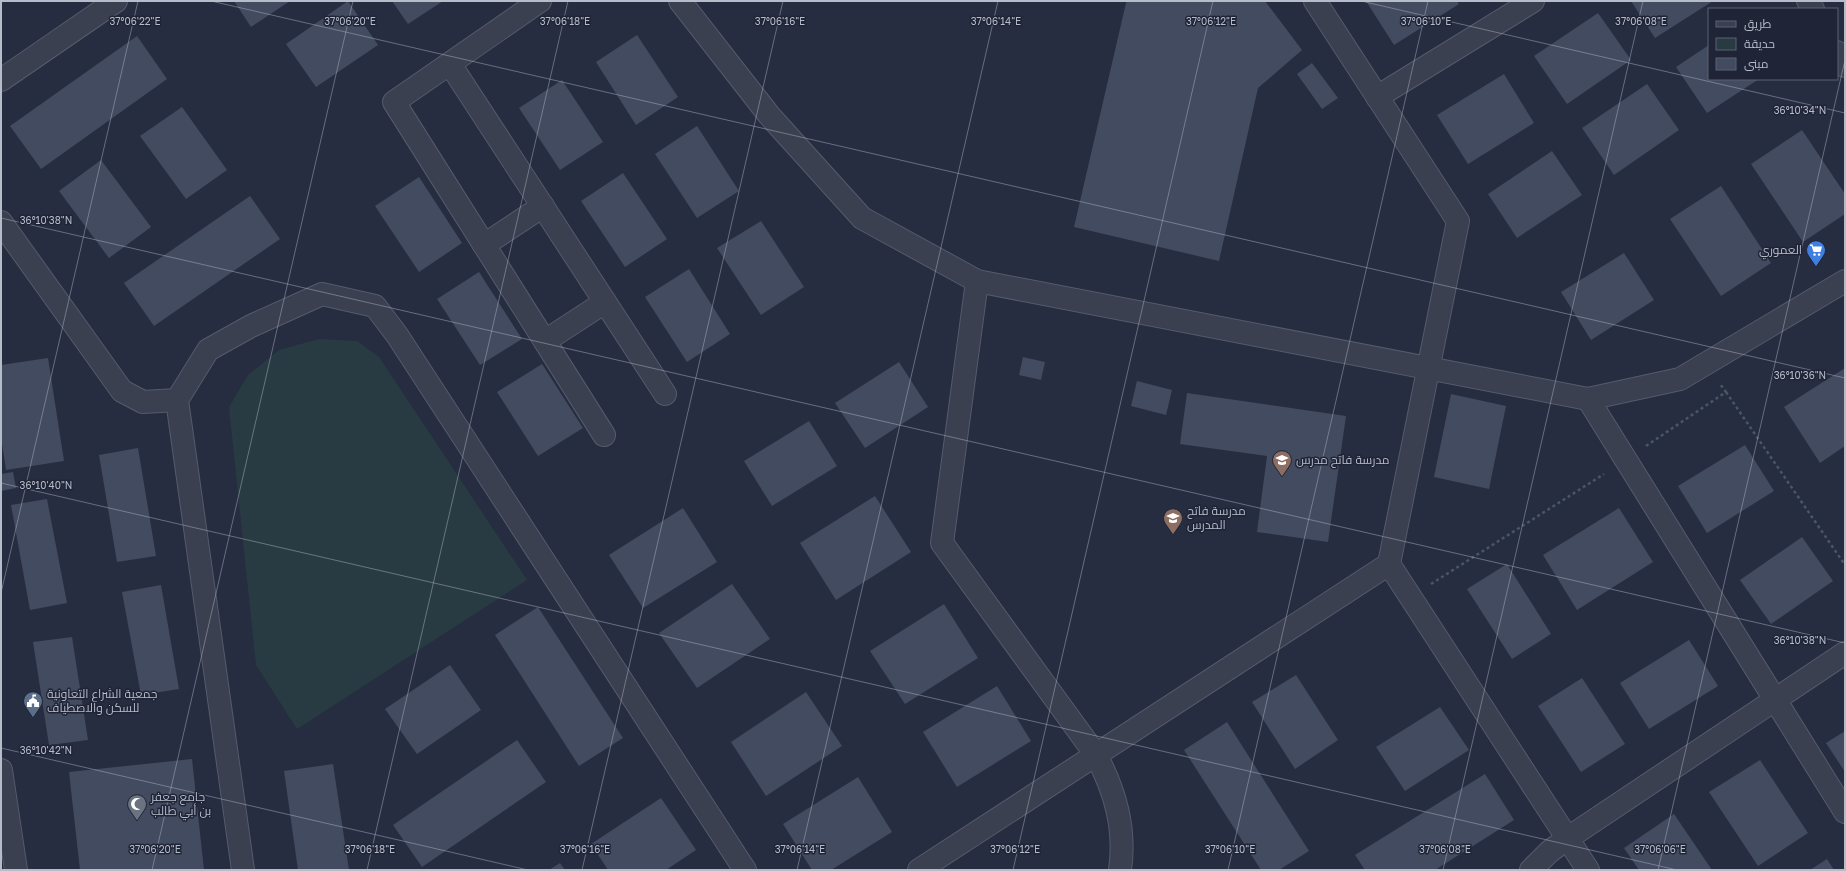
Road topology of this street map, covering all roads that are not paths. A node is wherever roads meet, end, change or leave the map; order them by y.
1 (116, 1) edge
2 (540, 1) edge
3 (680, 1) edge
4 (1315, 1) edge
5 (1533, 1) edge
6 (1838, 54) edge
7 (450, 64) junction
8 (1845, 66) edge
9 (1, 80) edge
10 (1377, 97) junction
11 (542, 206) junction
12 (1, 222) edge
13 (484, 244) junction
14 (977, 281) junction
15 (1845, 281) edge
16 (605, 302) junction
17 (545, 341) junction
18 (1429, 368) junction
19 (665, 394) dead end
20 (1588, 399) junction
21 (177, 400) junction
22 (604, 435) dead end
23 (1389, 564) junction
24 (1845, 653) edge
25 (1776, 699) junction
26 (1096, 755) junction
27 (1, 770) edge
28 (1845, 812) edge
29 (1568, 838) junction
30 (16, 870) edge
31 (243, 870) edge
32 (745, 870) edge
33 (919, 870) edge
34 (1120, 870) edge
35 (1531, 870) edge
36 (1588, 870) edge

1 - 9 street
2 - 7 street
3 - 14 street
4 - 10 street
5 - 10 street
6 - 8 street
7 - 11 street
7 - 13 street
10 - 18 street
11 - 13 street
11 - 16 street
12 - 21 street
13 - 17 street
14 - 18 street
14 - 26 street
15 - 20 street
16 - 17 street
16 - 19 street
17 - 22 street
18 - 20 street
18 - 23 street
20 - 25 street
21 - 31 street
21 - 32 street
23 - 26 street
23 - 29 street
24 - 25 street
25 - 28 street
25 - 29 street
26 - 33 street
26 - 34 street
27 - 30 street
29 - 35 street
29 - 36 street

